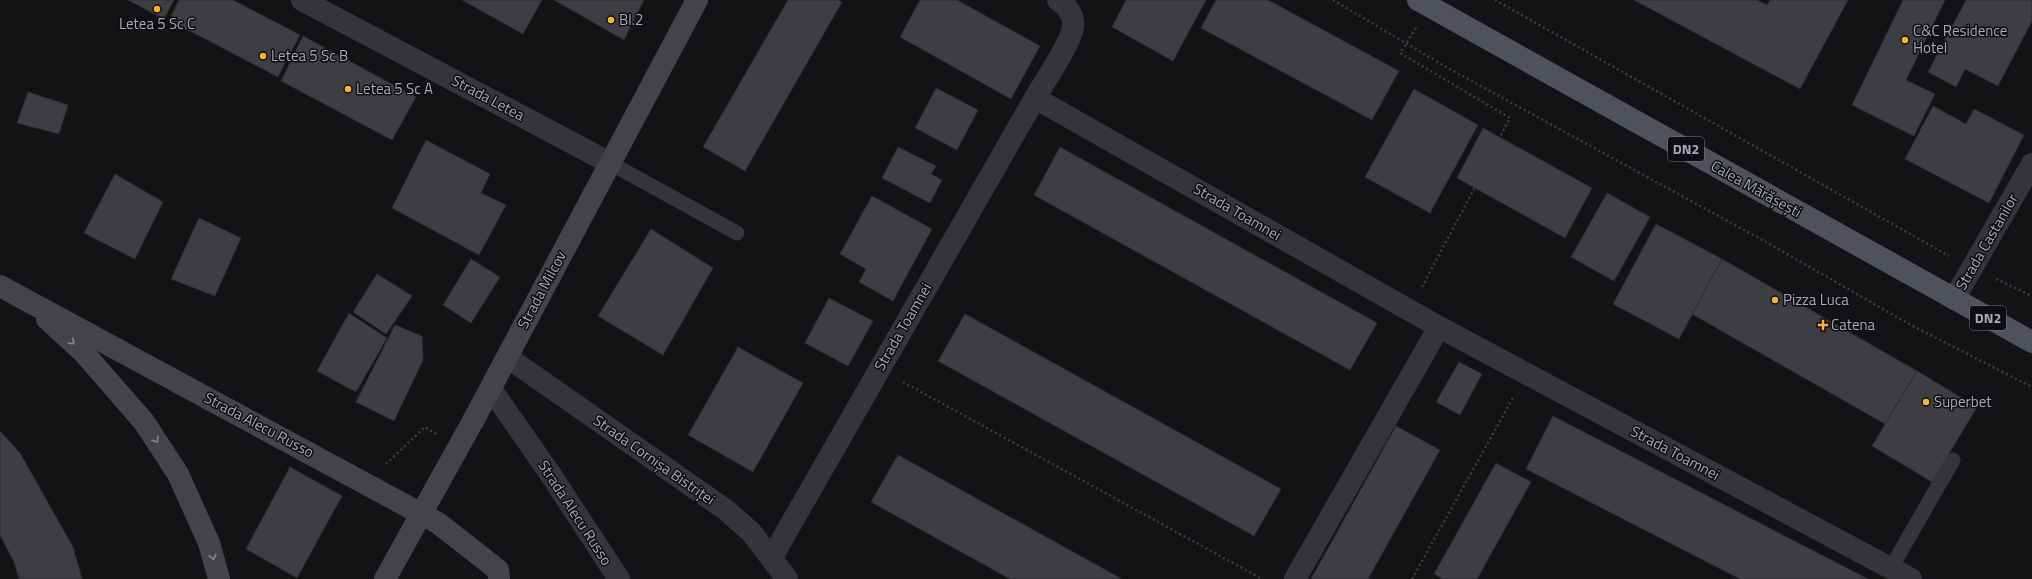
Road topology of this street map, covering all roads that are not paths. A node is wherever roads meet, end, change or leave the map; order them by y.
1 (302, 0) edge
2 (697, 0) edge
3 (1058, 0) edge
4 (1424, 3) edge
5 (1035, 98) junction
6 (610, 163) junction
7 (2032, 164) edge
8 (737, 233) dead end
9 (0, 286) edge
10 (22, 297) junction
11 (1954, 299) junction
12 (1439, 327) junction
13 (2032, 342) edge
14 (507, 357) junction
15 (490, 389) junction
16 (1953, 460) dead end
17 (772, 557) junction
18 (1891, 568) junction
19 (502, 576) edge
20 (219, 579) edge
21 (385, 579) edge
22 (618, 579) edge
23 (787, 579) edge
24 (1295, 579) edge
25 (1911, 579) edge

1 - 6 street, Strada Letea
2 - 6 street, Strada Milcov
3 - 5 street, Strada Toamnei
4 - 11 main road, Calea Mărășești / DN2
5 - 12 street, Strada Toamnei
5 - 17 street, Strada Toamnei
6 - 8 lane
6 - 14 street, Strada Milcov
7 - 11 street, Strada Castanilor
9 - 10 street, Strada Alecu Russo
10 - 19 street, Strada Alecu Russo
10 -> 20 street
11 - 13 main road, Calea Mărășești / DN2
12 - 18 street, Strada Toamnei
12 - 24 street
14 - 15 street, Strada Milcov
14 - 17 street, Strada Cornișa Bistriței
15 - 21 street, Strada Milcov, bridge
15 - 22 street, Strada Alecu Russo
16 - 18 lane
17 - 23 street, Strada Cornișa Bistriței
18 - 25 street, Strada Toamnei

